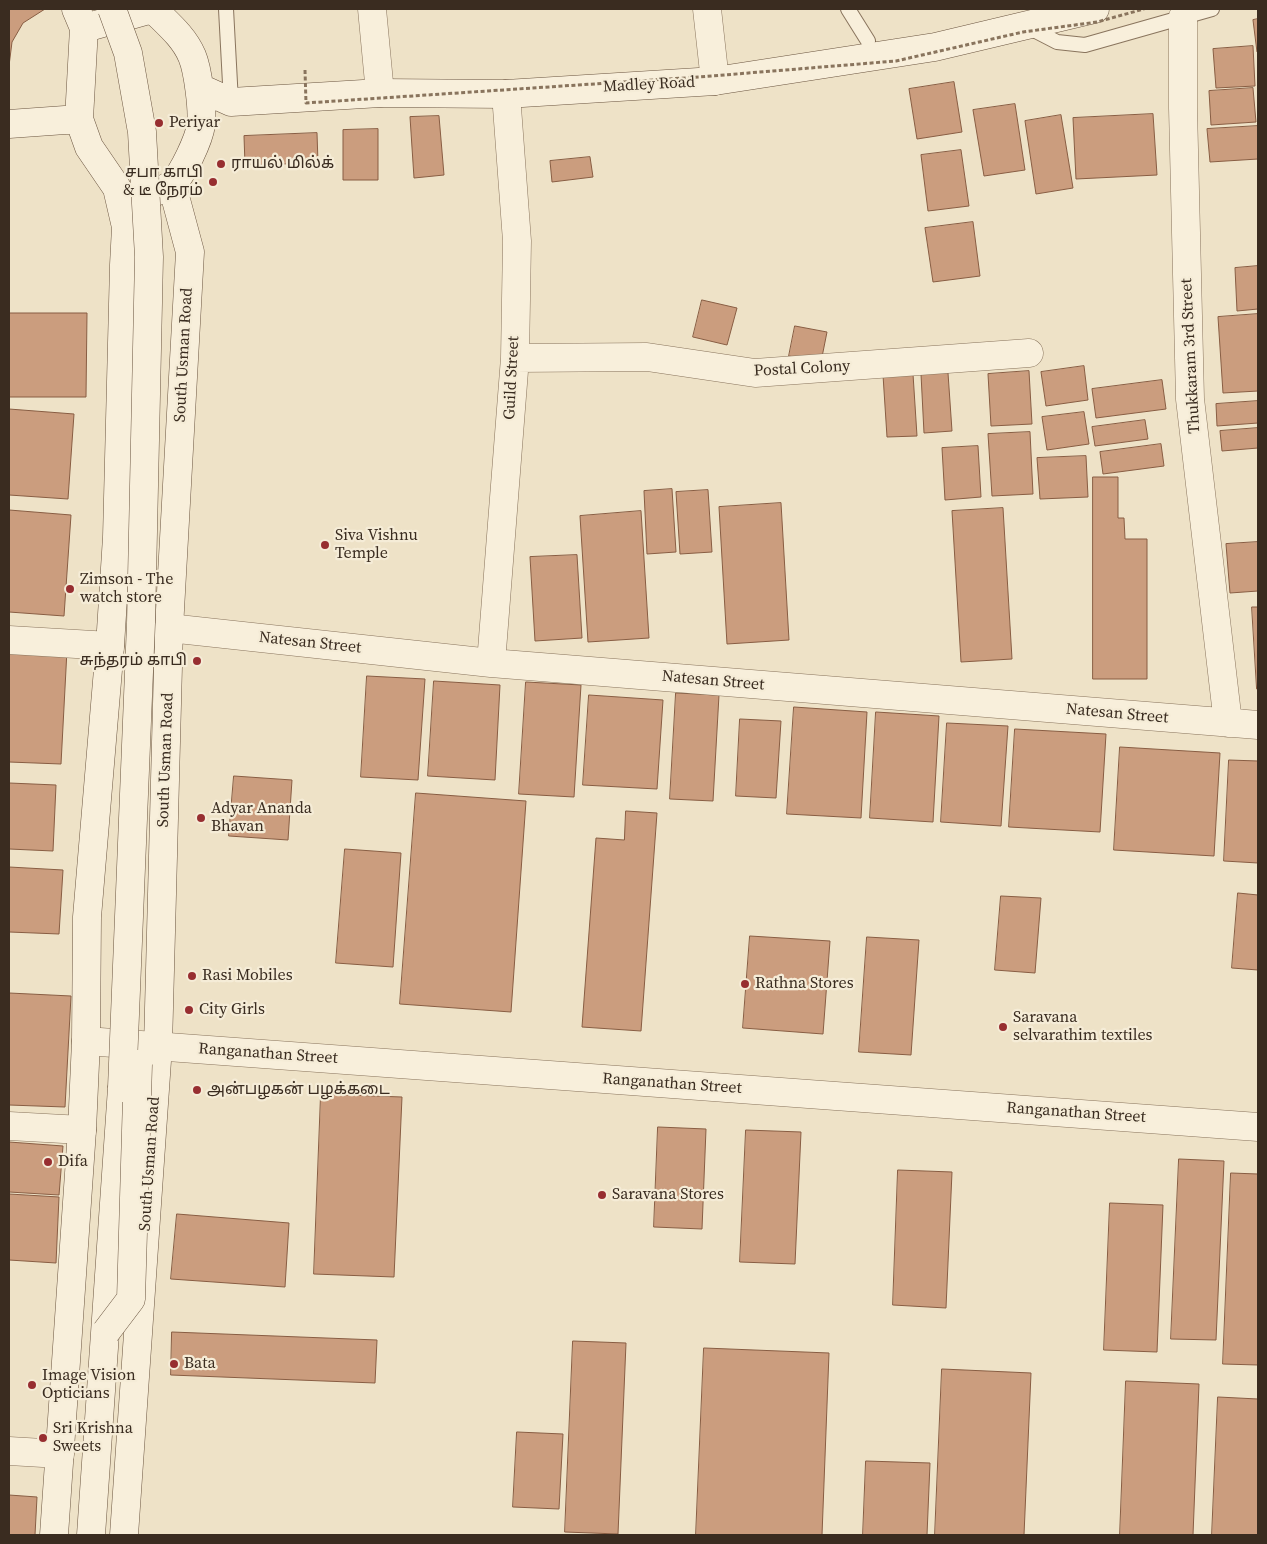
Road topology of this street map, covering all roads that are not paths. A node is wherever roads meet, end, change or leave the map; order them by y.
1 (112, 9) edge
2 (153, 9) edge
3 (226, 9) edge
4 (372, 9) edge
5 (707, 9) edge
6 (848, 9) edge
7 (1060, 9) edge
8 (1095, 9) edge
9 (1212, 9) edge
10 (1183, 18) junction
11 (80, 19) edge
12 (1026, 26) junction
13 (868, 41) dead end
14 (715, 81) junction
15 (200, 88) junction
16 (380, 93) junction
17 (506, 94) junction
18 (231, 102) junction
19 (79, 119) junction
20 (9, 124) edge
21 (172, 185) junction
22 (117, 188) junction
23 (190, 252) junction
24 (1029, 353) dead end
25 (515, 358) junction
26 (169, 628) junction
27 (9, 640) edge
28 (110, 646) junction
29 (491, 663) junction
30 (1228, 723) junction
31 (1258, 725) edge
32 (86, 1041) junction
33 (158, 1046) junction
34 (9, 1126) edge
35 (1258, 1127) edge
36 (82, 1130) junction
37 (106, 1332) junction
38 (9, 1451) edge
39 (60, 1454) junction
40 (54, 1535) edge
41 (92, 1535) edge
42 (124, 1535) edge

1 - 37 street, South Usman Road, bridge
2 - 11 street
2 - 15 street
3 - 18 lane
4 - 16 street
5 - 14 street
6 - 13 lane
7 - 12 lane
8 - 12 street, Madley Road
9 - 10 lane
10 - 12 lane
10 - 30 street, Thukkaram 3rd Street
11 - 19 street
12 - 14 street, Madley Road
14 - 17 street, Madley Road
15 - 18 street, Madley Road
15 - 21 street
16 - 17 street, Madley Road
16 - 18 street, Madley Road
17 - 25 street, Guild Street
19 - 20 street
19 - 22 street
21 - 22 street
21 - 23 street, South Usman Road
22 - 28 street
23 - 26 street, South Usman Road
23 - 37 street, bridge
24 - 25 street, Postal Colony
25 - 29 street, Guild Street
26 - 29 street, Natesan Street
26 - 33 street, South Usman Road
27 - 28 street
28 - 32 street
29 - 30 street, Natesan Street
30 - 31 street, Natesan Street
32 - 33 street, Ranganathan Street
32 - 36 street
33 - 35 street, Ranganathan Street
33 - 42 street, South Usman Road
34 - 36 street
36 - 39 street
37 - 41 street, South Usman Road
38 - 39 street
39 - 40 street

